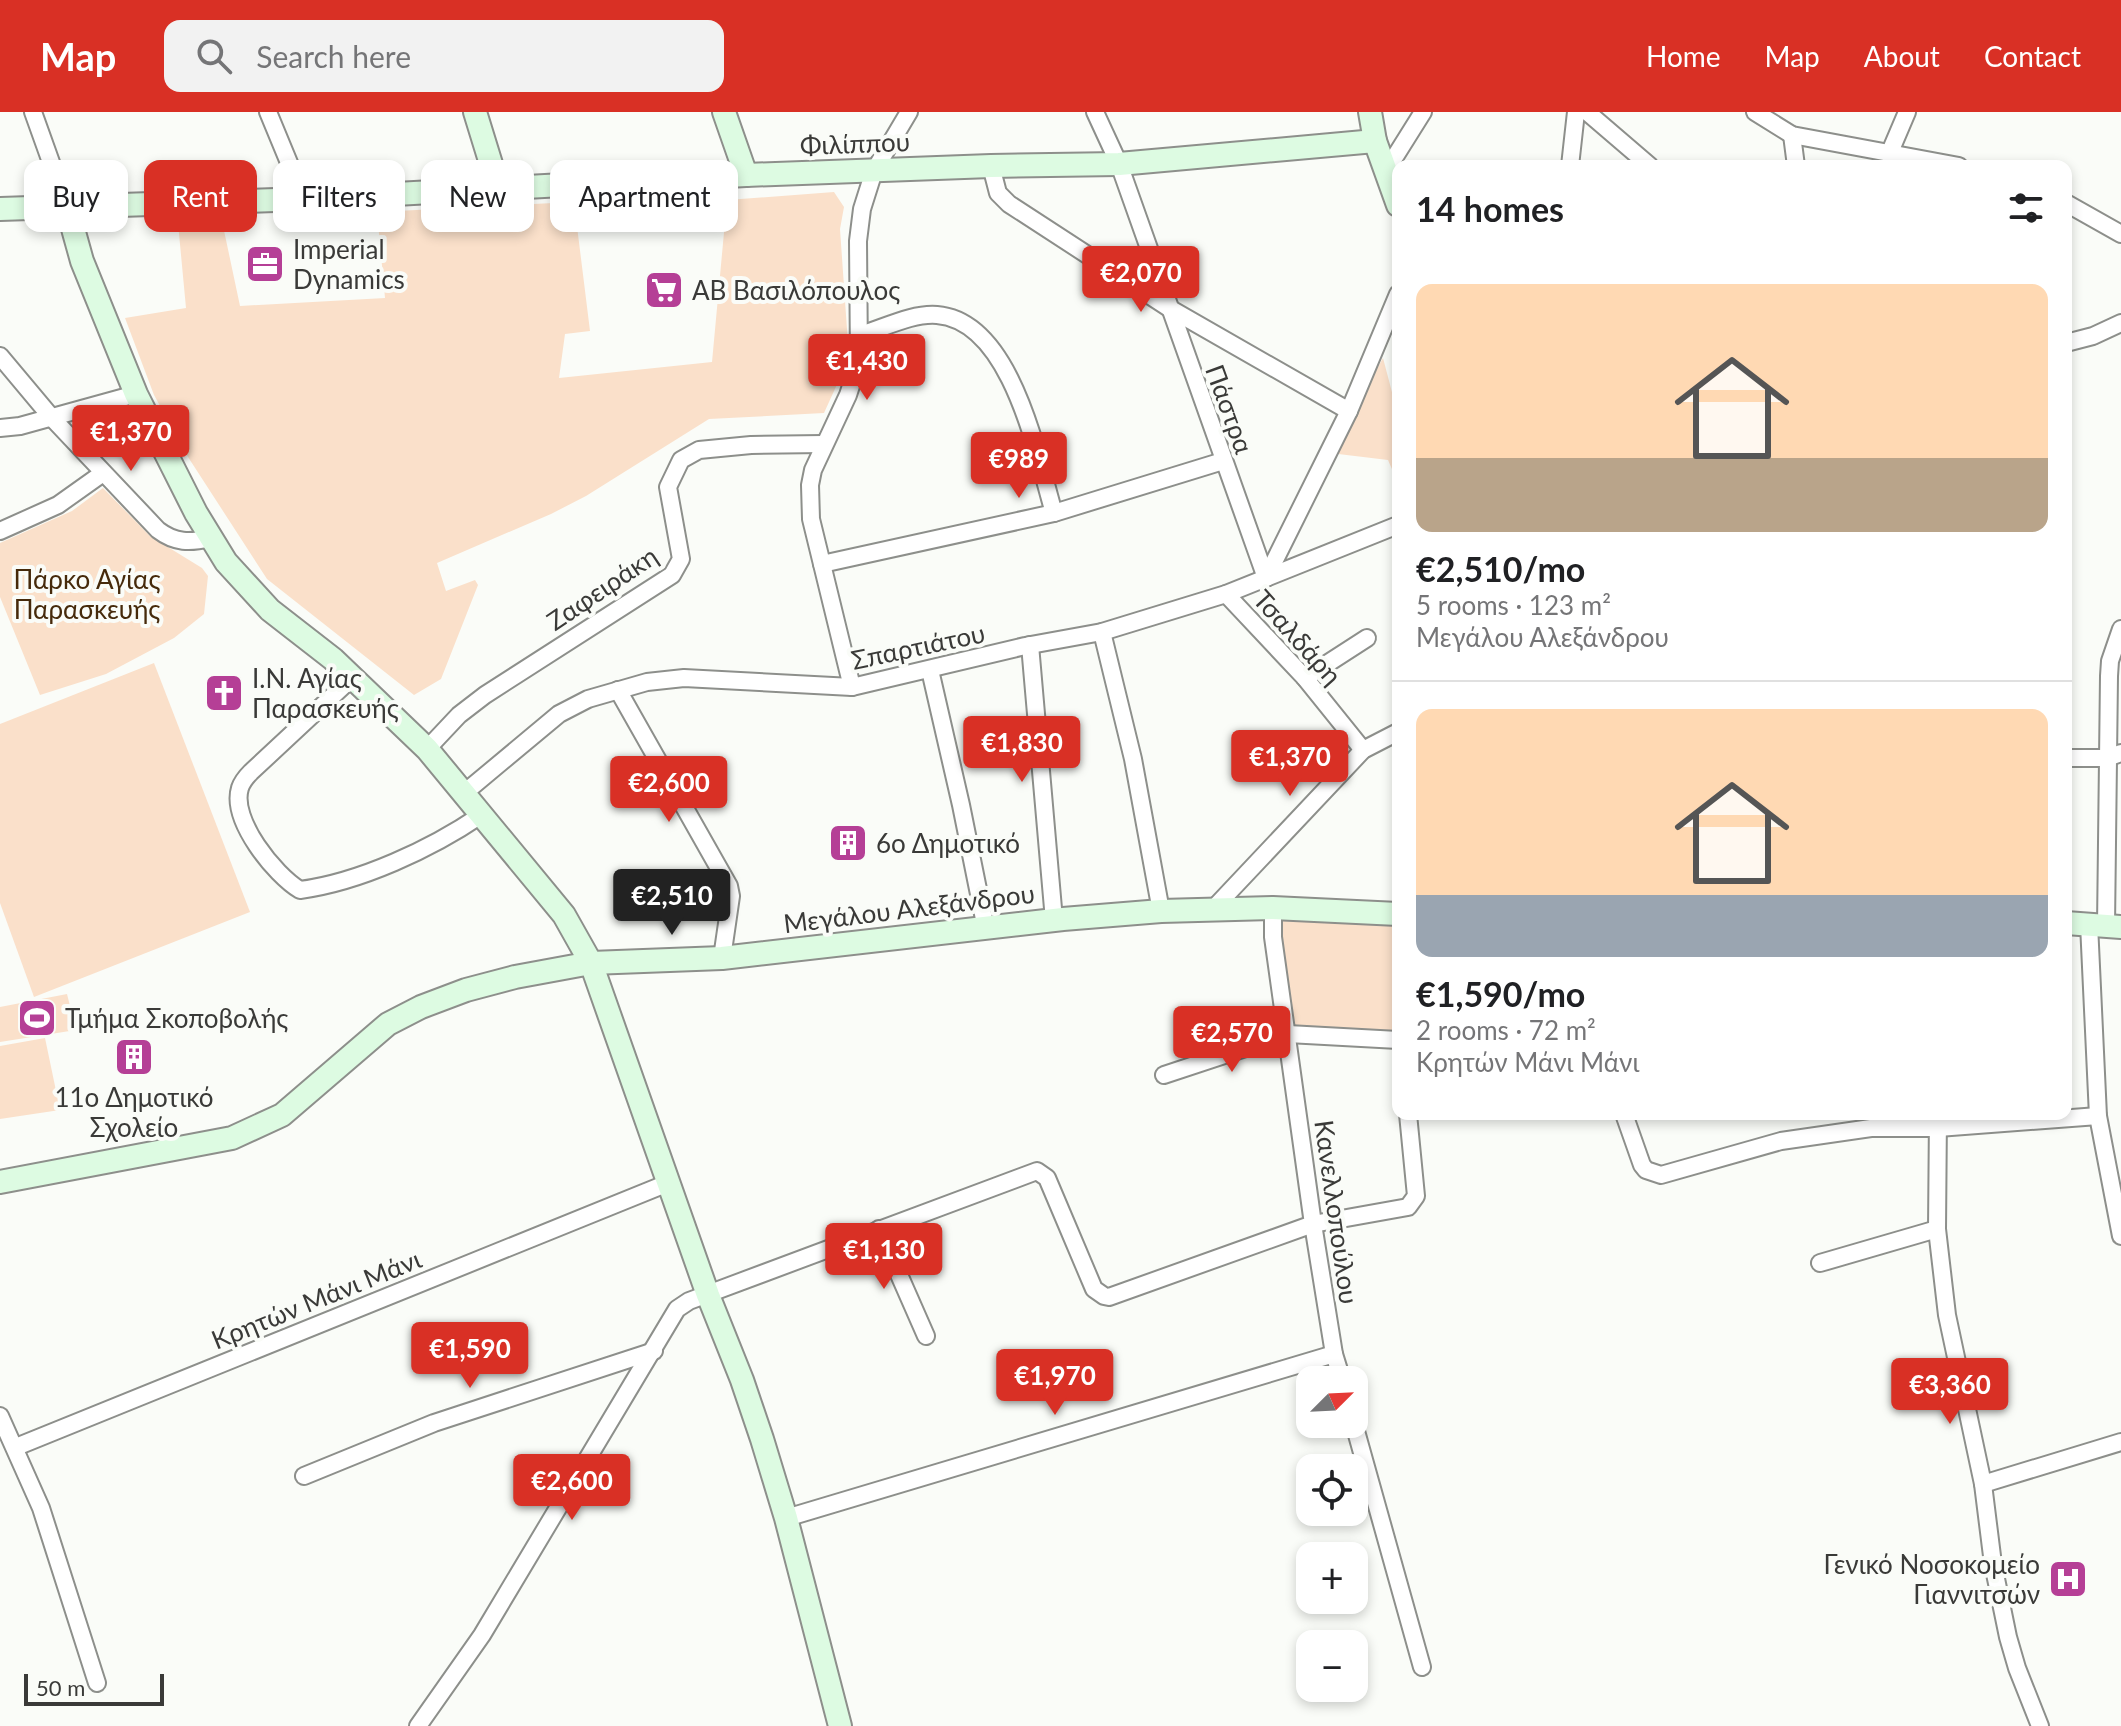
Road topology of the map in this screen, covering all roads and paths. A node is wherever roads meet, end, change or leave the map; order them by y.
1 (33, 112) edge
2 (268, 112) edge
3 (475, 112) edge
4 (724, 112) edge
5 (909, 112) edge
6 (1095, 112) edge
7 (1370, 112) edge
8 (1423, 112) edge
9 (1576, 112) edge
10 (1587, 112) edge
11 (1755, 112) edge
12 (1907, 112) edge
13 (1772, 117) edge
14 (1792, 135) junction
15 (1375, 141) junction
16 (1890, 152) junction
17 (50, 160) edge
18 (288, 160) edge
19 (490, 160) edge
20 (1393, 160) edge
21 (1571, 160) edge
22 (1643, 160) edge
23 (1795, 160) edge
24 (1929, 160) edge
25 (1392, 161) edge
26 (1119, 164) junction
27 (991, 166) junction
28 (874, 171) junction
29 (1386, 171) junction
30 (746, 175) junction
31 (534, 188) edge
32 (1392, 188) edge
33 (273, 200) edge
34 (128, 205) edge
35 (2072, 206) edge
36 (24, 208) edge
37 (0, 209) edge
38 (74, 232) edge
39 (2121, 234) edge
40 (1169, 308) junction
41 (1392, 308) edge
42 (2121, 323) edge
43 (860, 335) junction
44 (2072, 341) edge
45 (0, 356) edge
46 (136, 394) junction
47 (1349, 411) junction
48 (52, 418) junction
49 (0, 428) edge
50 (824, 444) junction
51 (1223, 461) junction
52 (103, 473) junction
53 (1054, 513) junction
54 (1392, 527) edge
55 (0, 531) edge
56 (210, 538) junction
57 (822, 564) junction
58 (1266, 578) junction
59 (1226, 594) junction
60 (2121, 629) edge
61 (1102, 632) junction
62 (1367, 638) dead end
63 (1030, 645) junction
64 (930, 670) junction
65 (353, 677) junction
66 (1305, 678) junction
67 (852, 687) junction
68 (618, 690) junction
69 (1392, 735) edge
70 (427, 749) junction
71 (1363, 750) junction
72 (2114, 756) edge
73 (2072, 758) edge
74 (463, 794) junction
75 (481, 815) junction
76 (1214, 908) junction
77 (1273, 908) junction
78 (1161, 911) junction
79 (1392, 914) edge
80 (1054, 920) junction
81 (2072, 923) edge
82 (2105, 926) edge
83 (986, 929) junction
84 (722, 958) junction
85 (591, 963) junction
86 (1288, 1034) junction
87 (1392, 1040) edge
88 (1164, 1075) dead end
89 (2098, 1116) junction
90 (2072, 1117) edge
91 (1409, 1120) edge
92 (1626, 1120) edge
93 (1970, 1120) edge
94 (1938, 1121) edge
95 (0, 1182) edge
96 (668, 1183) junction
97 (1313, 1224) junction
98 (879, 1229) junction
99 (1937, 1229) junction
100 (2121, 1236) edge
101 (1820, 1263) dead end
102 (708, 1295) junction
103 (926, 1336) dead end
104 (654, 1351) junction
105 (1334, 1354) junction
106 (1338, 1366) edge
107 (0, 1416) edge
108 (1358, 1438) edge
109 (2121, 1442) edge
110 (16, 1447) junction
111 (304, 1476) dead end
112 (1983, 1484) junction
113 (786, 1518) junction
114 (1422, 1667) dead end
115 (97, 1683) dead end
116 (418, 1726) edge
117 (840, 1726) edge
118 (2040, 1726) edge

1 - 17 street
2 - 18 street
3 - 19 street
4 - 30 street
5 - 28 street
6 - 26 street, Πάστρα
7 - 15 street
8 - 20 street
9 - 21 street
10 - 22 street
11 - 13 street
12 - 16 street
13 - 14 street
14 - 16 street
14 - 23 street
15 - 26 street, Φιλίππου
15 - 29 street
16 - 24 street
25 - 29 street
26 - 27 street, Φιλίππου
26 - 40 street, Πάστρα
27 - 28 street, Φιλίππου
27 - 40 street
28 - 30 street, Φιλίππου
28 - 43 street
29 - 32 street
30 - 31 street, Φιλίππου
33 - 34 street, Φιλίππου
35 - 39 street
36 - 37 street, Φιλίππου
38 - 46 street
40 - 47 street
40 - 51 street, Πάστρα
41 - 47 street
42 - 44 street
43 - 50 street
43 - 53 street
45 - 48 street
46 - 48 street
46 - 56 street
47 - 58 street
48 - 49 street
48 - 52 street
50 - 57 street
50 - 70 street, Ζαφειράκη
51 - 53 street
51 - 58 street, Πάστρα
52 - 55 street
52 - 56 street
53 - 57 street
54 - 58 street, Σπαρτιάτου
56 - 65 street
57 - 67 street
58 - 59 street, Σπαρτιάτου
59 - 61 street, Σπαρτιάτου
59 - 66 street, Τσαλδάρη
60 - 72 street
61 - 63 street, Σπαρτιάτου
61 - 78 street
62 - 66 street
63 - 64 street, Σπαρτιάτου
63 - 80 street
64 - 67 street, Σπαρτιάτου
64 - 83 street
65 - 70 street
65 - 75 street
66 - 71 street, Τσαλδάρη
67 - 68 street, Σπαρτιάτου
68 - 74 street, Σπαρτιάτου
68 - 84 street
69 - 71 street
70 - 74 street
71 - 76 street
72 - 73 street
72 - 82 street
74 - 75 street
75 - 85 street
76 - 77 street, Μεγάλου Αλεξάνδρου
76 - 78 street, Μεγάλου Αλεξάνδρου
77 - 79 street, Μεγάλου Αλεξάνδρου
77 - 86 street, Κανελλοπούλου
78 - 80 street, Μεγάλου Αλεξάνδρου
80 - 83 street, Μεγάλου Αλεξάνδρου
81 - 82 street
82 - 89 street
83 - 84 street, Μεγάλου Αλεξάνδρου
84 - 85 street, Μεγάλου Αλεξάνδρου
85 - 95 street, Μεγάλου Αλεξάνδρου
85 - 96 street
86 - 87 street
86 - 88 street
86 - 97 street, Κανελλοπούλου
89 - 90 street
89 - 100 street
91 - 97 street
92 - 94 street
93 - 94 street
94 - 99 street
96 - 102 street
96 - 110 street, Κρητών Μάνι Μάνι
97 - 98 street
97 - 105 street, Κανελλοπούλου
98 - 102 street
98 - 103 street
99 - 101 street
99 - 112 street
102 - 104 street
102 - 113 street
104 - 111 street
104 - 116 street
105 - 106 street, Κανελλοπούλου
105 - 113 street
107 - 110 street
108 - 114 street
109 - 112 street
110 - 115 street
112 - 118 street
113 - 117 street

